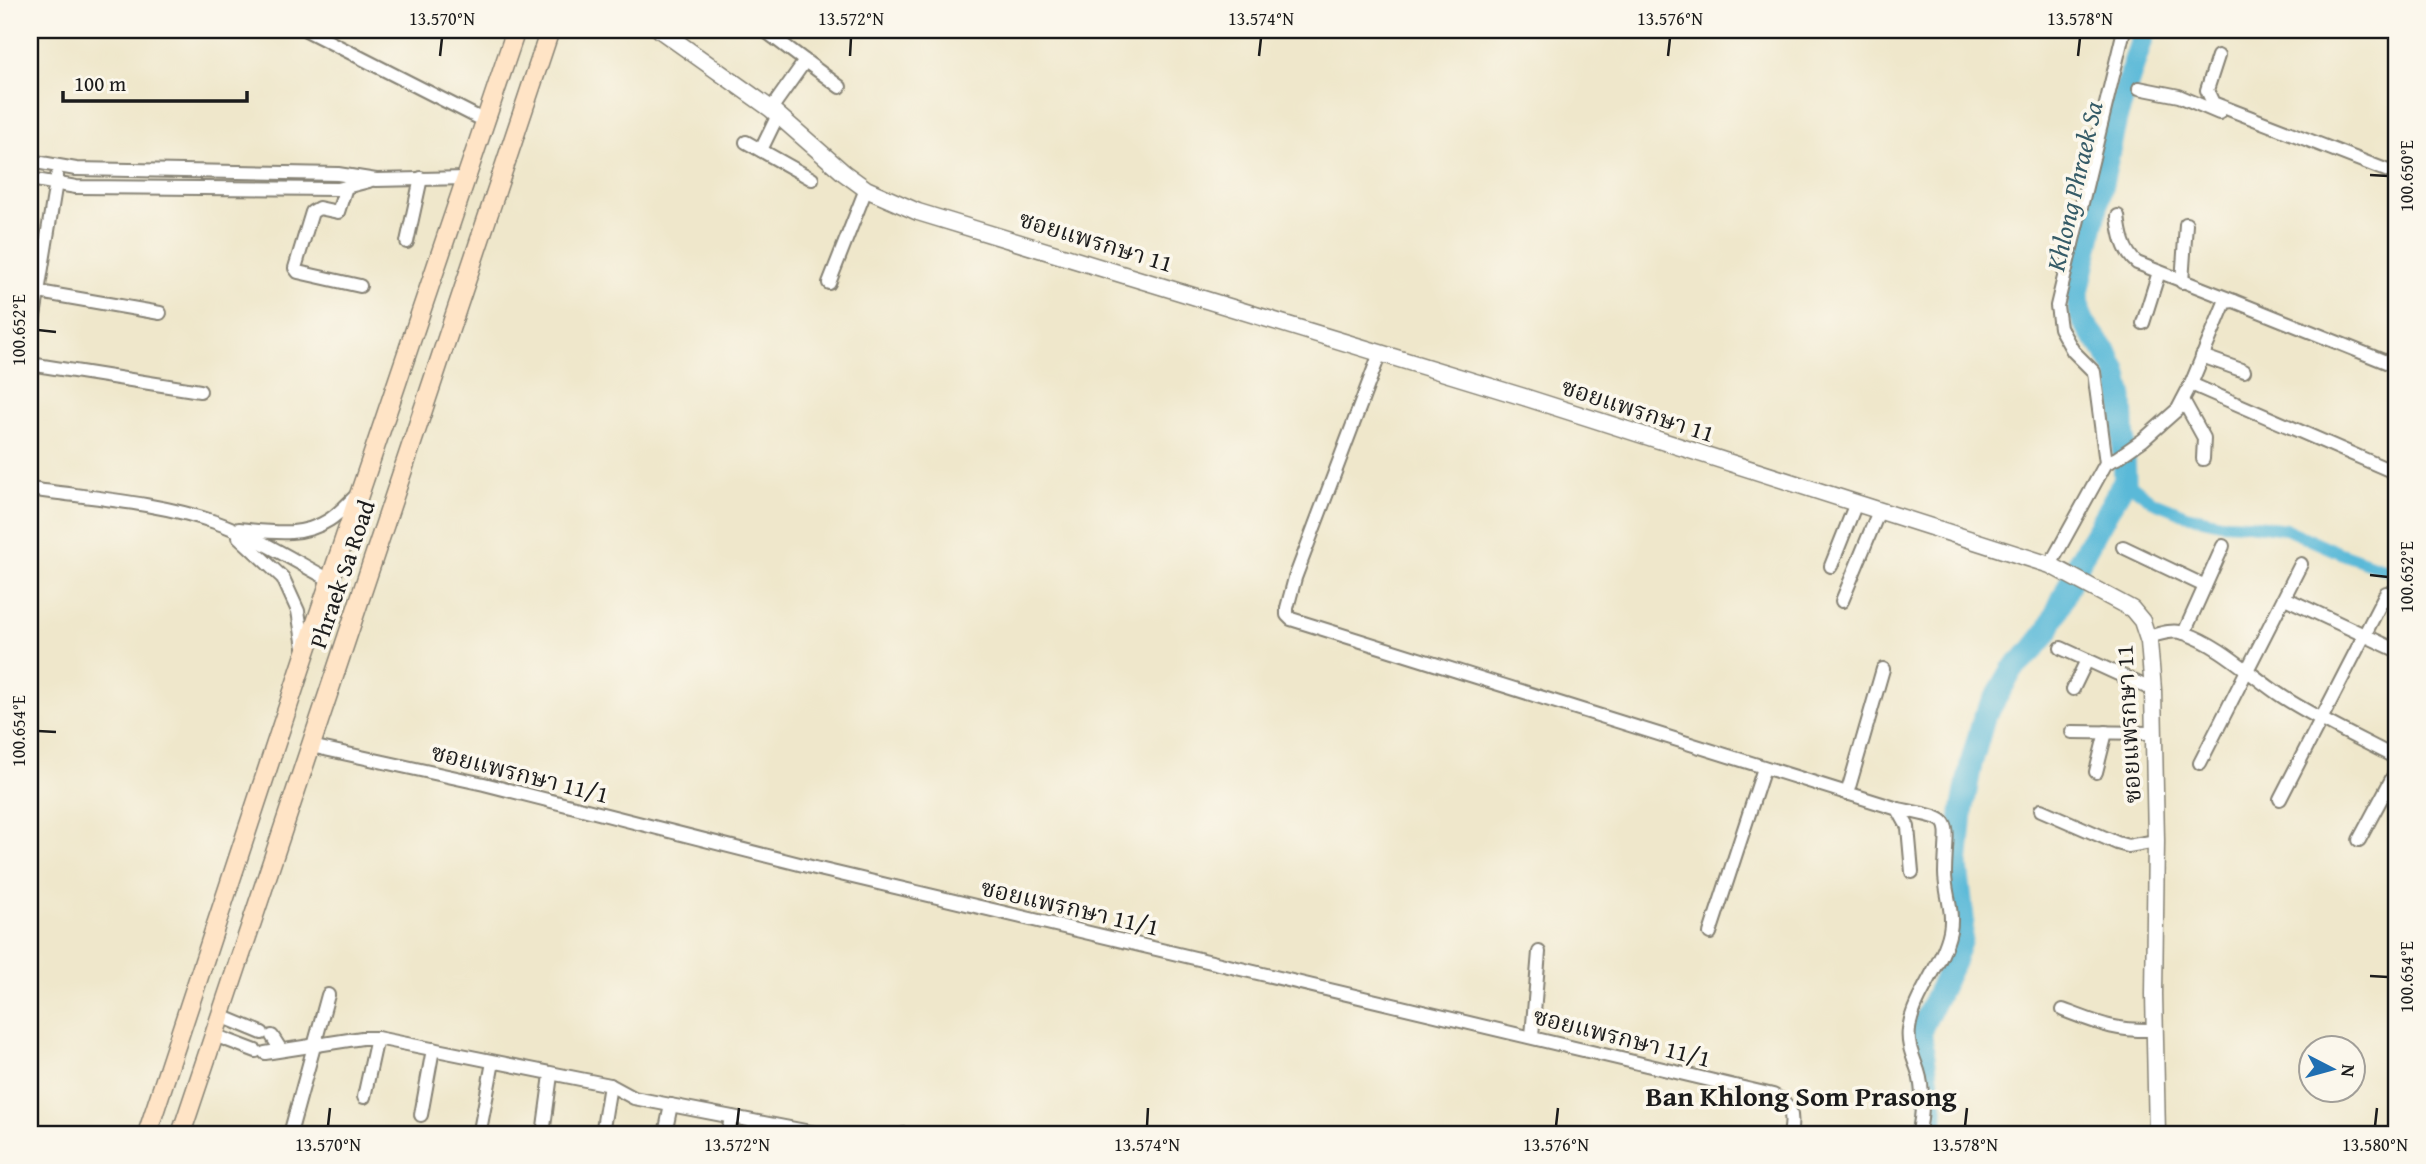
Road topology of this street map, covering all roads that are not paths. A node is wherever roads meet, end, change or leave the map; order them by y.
1 (306, 30) edge
2 (516, 30) edge
3 (551, 30) edge
4 (660, 30) edge
5 (2124, 30) edge
6 (768, 33) dead end
7 (2218, 56) dead end
8 (805, 61) junction
9 (840, 87) dead end
10 (2140, 88) dead end
11 (774, 112) junction
12 (2247, 116) junction
13 (485, 121) junction
14 (746, 142) dead end
15 (761, 150) junction
16 (30, 161) edge
17 (59, 166) junction
18 (194, 171) junction
19 (2396, 174) edge
20 (421, 178) junction
21 (466, 178) junction
22 (30, 179) edge
23 (812, 179) dead end
24 (376, 180) junction
25 (56, 183) junction
26 (346, 187) junction
27 (193, 188) junction
28 (866, 188) junction
29 (2118, 216) dead end
30 (2186, 224) dead end
31 (407, 242) dead end
32 (2159, 272) junction
33 (2182, 282) junction
34 (829, 283) dead end
35 (359, 286) dead end
36 (39, 292) junction
37 (2234, 302) junction
38 (160, 313) dead end
39 (2143, 323) dead end
40 (30, 341) edge
41 (1380, 353) junction
42 (2202, 356) junction
43 (30, 364) edge
44 (2396, 366) edge
45 (2244, 371) dead end
46 (2191, 384) junction
47 (200, 391) dead end
48 (2183, 400) junction
49 (2203, 459) dead end
50 (2111, 461) junction
51 (2396, 473) edge
52 (30, 489) edge
53 (360, 492) junction
54 (1856, 503) junction
55 (1879, 511) junction
56 (228, 528) junction
57 (2223, 546) dead end
58 (2123, 547) dead end
59 (2301, 564) dead end
60 (1831, 566) dead end
61 (2056, 568) junction
62 (330, 580) junction
63 (2205, 586) junction
64 (2386, 593) dead end
65 (2285, 598) junction
66 (1842, 601) dead end
67 (2184, 633) junction
68 (2365, 635) junction
69 (2148, 637) junction
70 (2061, 648) dead end
71 (2396, 650) edge
72 (305, 655) junction
73 (2087, 660) junction
74 (1883, 668) dead end
75 (2248, 673) junction
76 (2073, 689) dead end
77 (2153, 690) junction
78 (2322, 720) junction
79 (2072, 732) dead end
80 (2106, 732) junction
81 (2153, 733) junction
82 (311, 746) junction
83 (2396, 758) edge
84 (2200, 763) dead end
85 (1764, 768) junction
86 (2396, 771) edge
87 (2096, 772) dead end
88 (1847, 794) junction
89 (2280, 799) dead end
90 (1898, 808) junction
91 (2041, 810) dead end
92 (2359, 840) dead end
93 (2156, 841) junction
94 (1912, 872) dead end
95 (1710, 933) dead end
96 (1539, 952) dead end
97 (328, 995) dead end
98 (2063, 1010) dead end
99 (221, 1016) junction
100 (2155, 1030) junction
101 (214, 1035) junction
102 (1532, 1036) junction
103 (377, 1038) junction
104 (312, 1046) junction
105 (433, 1049) junction
106 (281, 1050) junction
107 (493, 1062) junction
108 (551, 1074) junction
109 (610, 1085) junction
110 (364, 1097) dead end
111 (671, 1105) junction
112 (421, 1115) dead end
113 (731, 1116) junction
114 (481, 1125) dead end
115 (788, 1131) edge
116 (147, 1134) edge
117 (181, 1134) edge
118 (290, 1134) edge
119 (542, 1134) edge
120 (602, 1134) edge
121 (665, 1134) edge
122 (727, 1134) edge
123 (821, 1134) edge
124 (904, 1134) edge
125 (914, 1134) edge
126 (1790, 1134) edge
127 (1918, 1134) edge
128 (2157, 1134) edge

1 - 13 street
2 - 13 main road, Phraek Sa Road
3 - 82 main road, Phraek Sa Road
4 - 11 street, ซอยแพรกษา 11
5 - 50 street
6 - 8 street
7 - 12 street
8 - 9 street
8 - 11 street
10 - 12 street
11 - 15 street
11 - 28 street, ซอยแพรกษา 11
12 - 19 street
13 - 21 main road, Phraek Sa Road
14 - 15 street
15 - 23 street
16 - 17 street
17 - 18 street
17 - 25 street
18 - 24 street
18 - 27 street
20 - 21 street
20 - 24 street
20 - 31 street
21 - 53 main road, Phraek Sa Road
22 - 25 street
24 - 26 street
25 - 27 street
25 - 36 street
26 - 27 street
26 - 35 street
28 - 34 street
28 - 41 street, ซอยแพรกษา 11
29 - 32 street
30 - 33 street
32 - 33 street
32 - 39 street
33 - 37 street
36 - 38 street
36 - 40 street
37 - 42 street
37 - 44 street
41 - 54 street, ซอยแพรกษา 11
41 - 85 street
42 - 45 street
42 - 46 street
43 - 47 street
46 - 48 street
46 - 51 street
48 - 49 street
48 - 50 street
50 - 61 street
52 - 56 street
53 - 56 street
53 - 62 main road, Phraek Sa Road
54 - 55 street, ซอยแพรกษา 11
54 - 60 street
55 - 61 street, ซอยแพรกษา 11
55 - 66 street
56 - 62 street
56 - 72 street
57 - 63 street
58 - 63 street
59 - 65 street
61 - 69 street, ซอยแพรกษา 11
62 - 72 main road, Phraek Sa Road
63 - 67 street
64 - 68 street
65 - 68 street
65 - 75 street
67 - 69 street
67 - 75 street
68 - 71 street
68 - 78 street
69 - 77 street, ซอยแพรกษา 11
70 - 73 street
72 - 116 main road, Phraek Sa Road
73 - 76 street
73 - 77 street
74 - 88 street
75 - 78 street
75 - 84 street
77 - 81 street, ซอยแพรกษา 11
78 - 83 street
78 - 89 street
79 - 80 street
80 - 81 street
80 - 87 street
81 - 93 street, ซอยแพรกษา 11
82 - 99 main road, Phraek Sa Road
82 - 102 street, ซอยแพรกษา 11/1
85 - 88 street
85 - 95 street
86 - 92 street
88 - 90 street
90 - 94 street
90 - 127 street
91 - 93 street
93 - 100 street, ซอยแพรกษา 11
96 - 102 street
97 - 104 street
98 - 100 street
99 - 101 main road, Phraek Sa Road
99 - 106 street
100 - 128 street, ซอยแพรกษา 11
101 - 106 street
101 - 117 main road, Phraek Sa Road
102 - 126 street, ซอยแพรกษา 11/1
103 - 104 street
103 - 105 street
103 - 110 street
104 - 106 street
104 - 118 street
105 - 107 street
105 - 112 street
107 - 108 street
107 - 114 street
108 - 109 street
108 - 119 street
109 - 111 street
109 - 120 street
111 - 113 street
111 - 121 street
113 - 115 street
113 - 122 street
115 - 123 street
124 - 125 street

